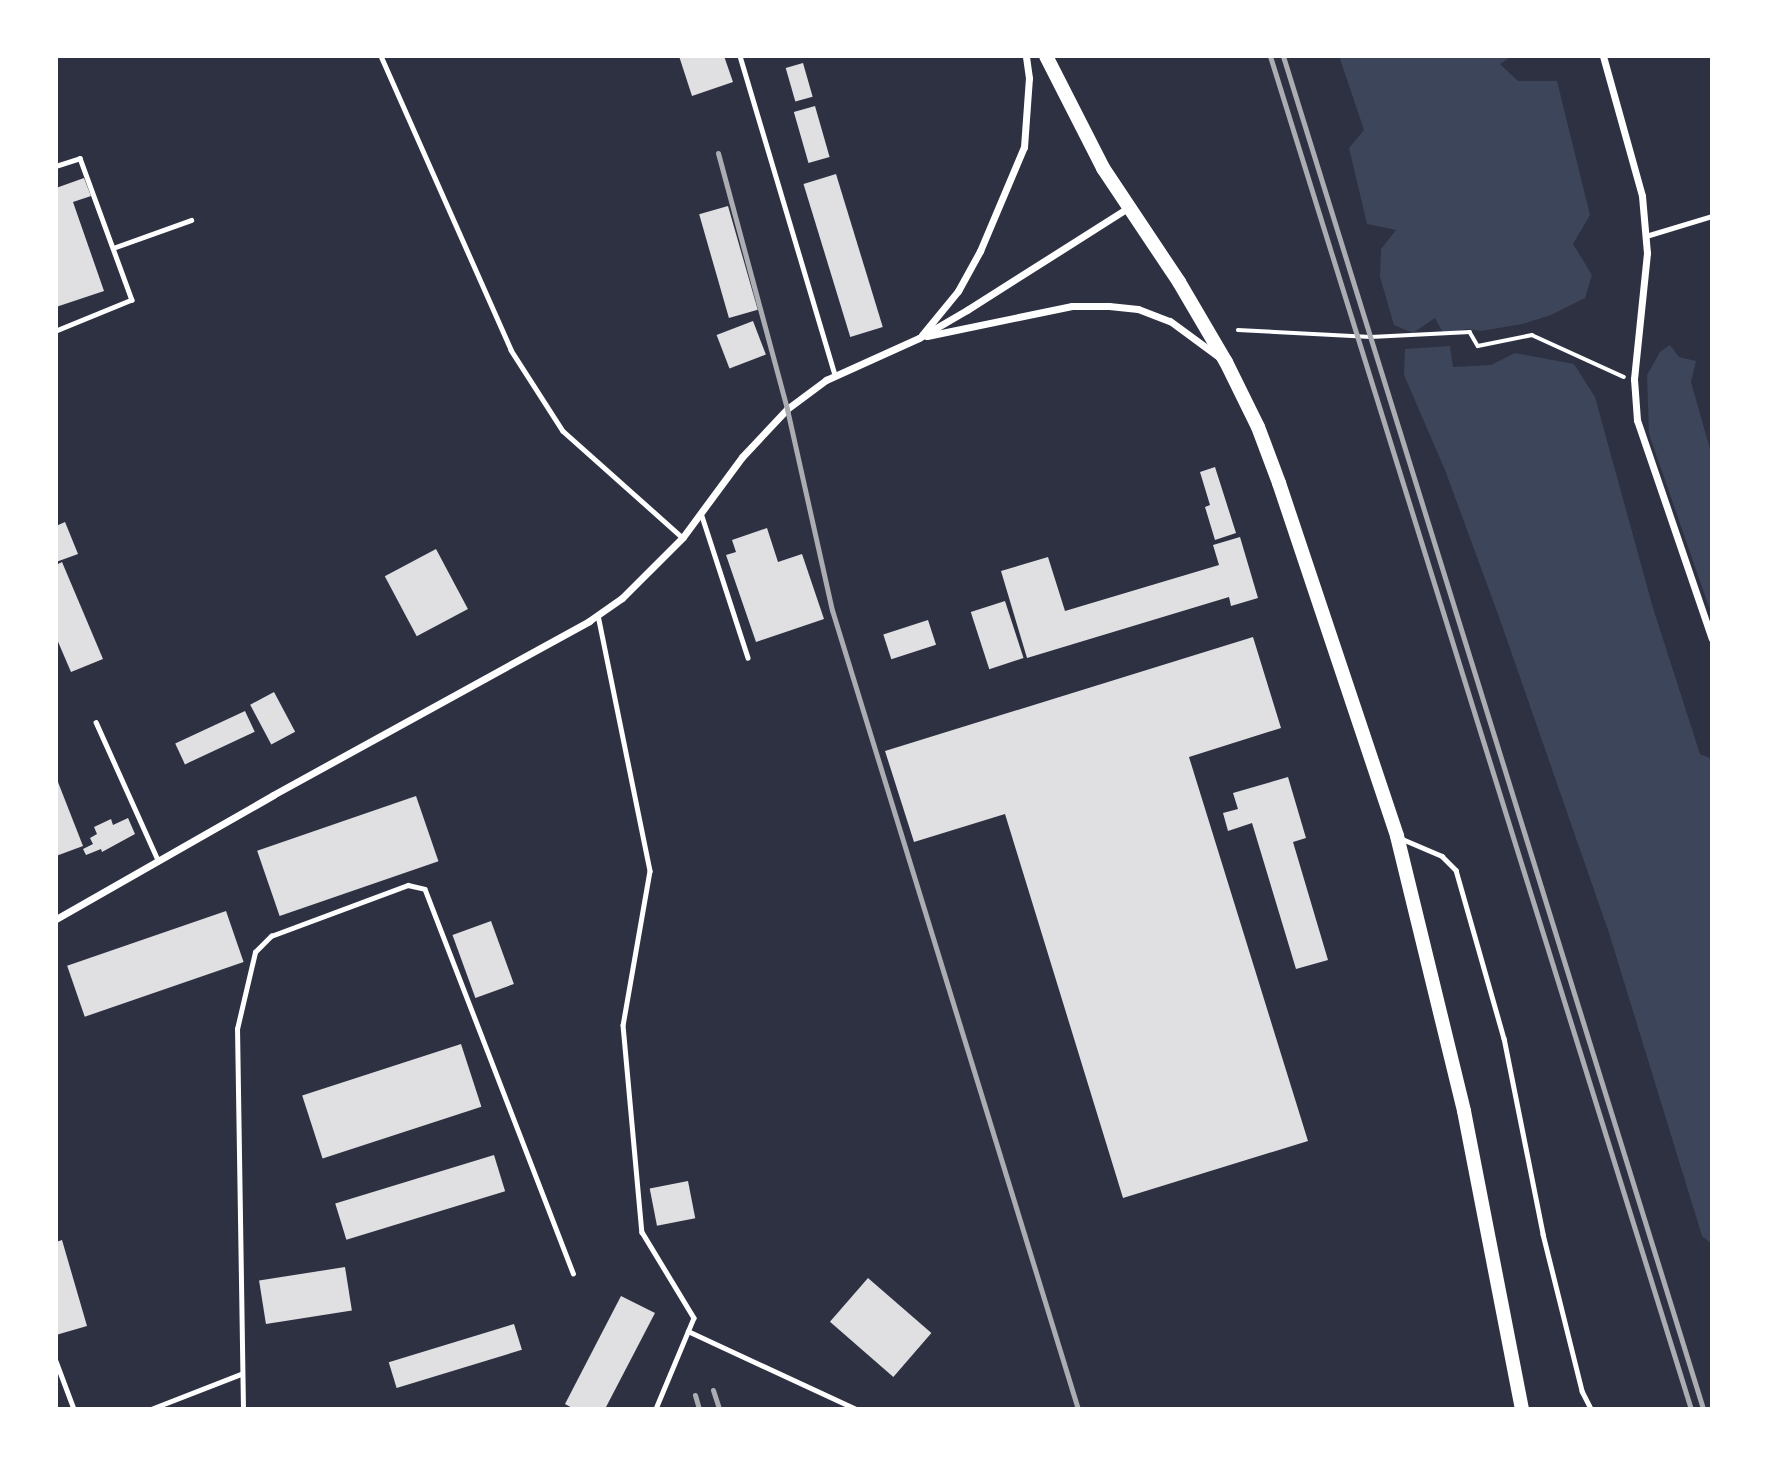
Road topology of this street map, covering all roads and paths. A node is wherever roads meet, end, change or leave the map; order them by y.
1 (381, 56) edge
2 (740, 56) edge
3 (1026, 56) edge
4 (1046, 56) edge
5 (1604, 56) edge
6 (56, 166) edge
7 (1129, 207) junction
8 (1712, 216) edge
9 (191, 220) dead end
10 (1646, 236) junction
11 (113, 248) junction
12 (1238, 330) dead end
13 (56, 331) edge
14 (919, 338) junction
15 (1226, 362) junction
16 (835, 376) junction
17 (1634, 379) junction
18 (701, 513) junction
19 (682, 537) junction
20 (598, 615) junction
21 (1712, 639) edge
22 (748, 657) dead end
23 (96, 722) dead end
24 (1396, 836) junction
25 (158, 860) junction
26 (56, 919) edge
27 (573, 1273) dead end
28 (688, 1331) junction
29 (56, 1361) edge
30 (241, 1374) junction
31 (74, 1409) edge
32 (151, 1409) edge
33 (243, 1409) edge
34 (656, 1409) edge
35 (856, 1409) edge
36 (1521, 1409) edge
37 (1591, 1409) edge

1 - 19 lane
2 - 16 lane
3 - 14 street
4 - 7 main road
5 - 10 street
6 - 11 lane
7 - 14 street
7 - 15 main road
8 - 10 lane
9 - 11 lane
10 - 17 street
11 - 13 lane
12 - 17 path
14 - 15 street
14 - 16 street
15 - 24 main road
16 - 18 street
17 - 21 street
18 - 19 street
18 - 22 lane
19 - 20 street
20 - 25 street
20 - 28 lane
23 - 25 lane
24 - 36 main road
24 - 37 lane
25 - 26 street
27 - 30 lane
28 - 34 lane
28 - 35 lane
29 - 31 lane
30 - 32 lane
30 - 33 lane

